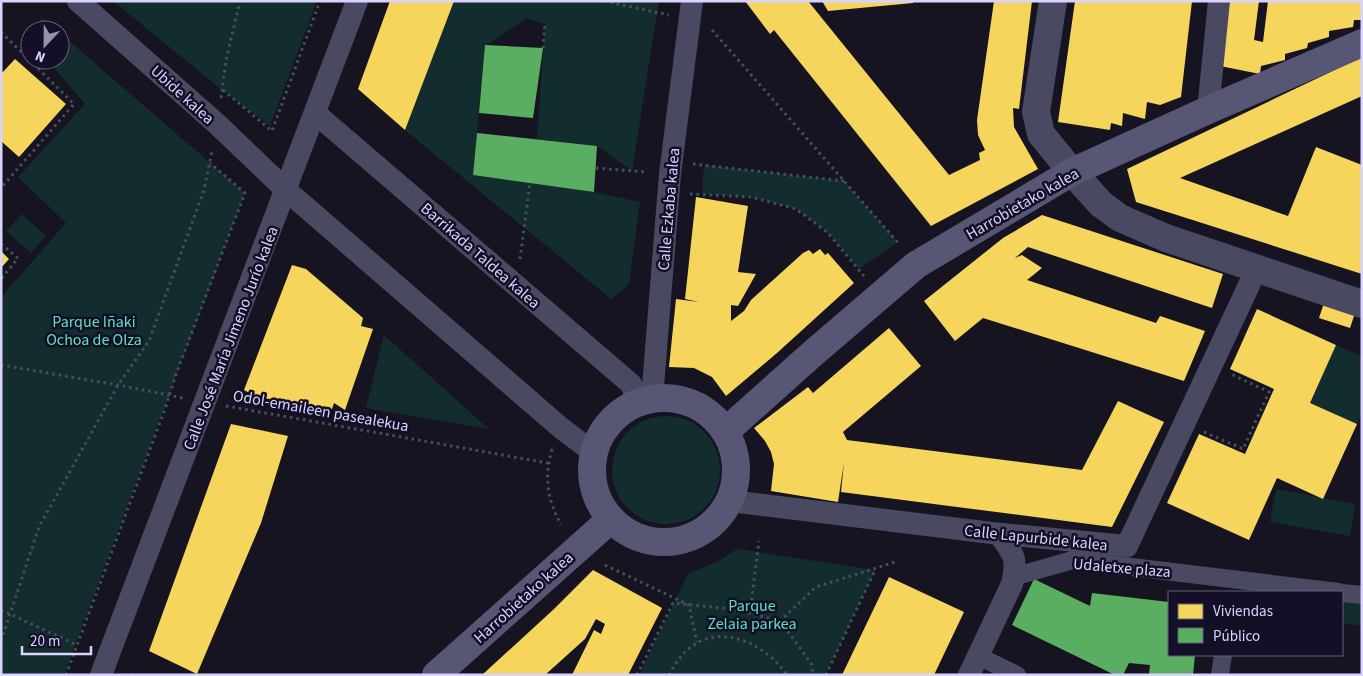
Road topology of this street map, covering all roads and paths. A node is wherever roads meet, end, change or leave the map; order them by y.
1 (78, 1) edge
2 (240, 1) edge
3 (320, 1) edge
4 (357, 1) edge
5 (604, 1) edge
6 (1053, 1) edge
7 (1219, 1) edge
8 (691, 10) edge
9 (545, 24) dead end
10 (1, 32) edge
11 (1362, 43) edge
12 (543, 48) dead end
13 (222, 90) junction
14 (1208, 110) junction
15 (315, 113) junction
16 (217, 124) junction
17 (210, 163) junction
18 (596, 168) dead end
19 (1072, 172) junction
20 (670, 176) junction
21 (844, 181) junction
22 (530, 183) dead end
23 (1, 188) edge
24 (286, 190) junction
25 (1, 244) edge
26 (916, 265) junction
27 (1257, 268) junction
28 (1, 280) edge
29 (870, 282) dead end
30 (516, 286) junction
31 (1362, 304) edge
32 (1, 365) edge
33 (1229, 374) dead end
34 (118, 385) junction
35 (170, 395) junction
36 (646, 401) junction
37 (206, 402) junction
38 (561, 428) junction
39 (1203, 431) dead end
40 (726, 432) junction
41 (594, 453) junction
42 (548, 463) junction
43 (730, 501) junction
44 (610, 519) junction
45 (561, 525) dead end
46 (998, 534) junction
47 (759, 541) dead end
48 (895, 562) dead end
49 (605, 565) dead end
50 (875, 570) dead end
51 (1013, 577) junction
52 (1232, 586) edge
53 (1322, 591) edge
54 (1343, 592) edge
55 (1362, 595) edge
56 (689, 605) junction
57 (1, 610) edge
58 (750, 613) junction
59 (10, 614) junction
60 (780, 621) junction
61 (1, 641) edge
62 (697, 642) junction
63 (77, 645) junction
64 (1223, 656) edge
65 (973, 666) edge
66 (66, 675) edge
67 (101, 675) edge
68 (436, 675) edge
69 (637, 675) edge
70 (670, 675) edge
71 (787, 675) edge
72 (813, 675) edge
73 (826, 675) edge
74 (1017, 675) edge
75 (1220, 675) edge

1 - 16 street, Ubide kalea
2 - 13 path
3 - 13 path
4 - 15 street, Calle José María Jimeno Jurío kalea
5 - 8 path
6 - 19 street
7 - 14 street
8 - 20 street, Calle Ezkaba kalea
8 - 21 path
9 - 12 path
10 - 23 path
11 - 14 main road, Harrobietako kalea
13 - 16 path
14 - 19 main road, Harrobietako kalea
15 - 24 street, Calle José María Jimeno Jurío kalea
15 - 30 street, Barrikada Taldea kalea
16 - 17 path
16 - 24 street, Ubide kalea
17 - 34 path
17 - 35 path
18 - 20 path
19 - 26 main road, Harrobietako kalea
19 - 27 street
20 - 21 path
20 - 29 path
20 - 36 street, Calle Ezkaba kalea
21 - 26 path
22 - 30 path
24 - 37 street, Calle José María Jimeno Jurío kalea
24 - 38 street
25 - 28 path
26 - 40 main road, Harrobietako kalea
27 - 31 street
27 - 46 street, Calle Lapurbide kalea
30 - 36 street, Barrikada Taldea kalea
32 - 34 path, Odol-emaileen pasealekua
33 - 39 path
34 - 35 path, Odol-emaileen pasealekua
34 - 59 path
35 - 37 path, Odol-emaileen pasealekua
35 - 63 path
36 - 40 main road
36 - 41 main road
37 - 42 path, Odol-emaileen pasealekua
37 - 67 street, Calle José María Jimeno Jurío kalea
38 - 41 street
38 - 42 path
40 - 43 main road
41 - 44 main road
42 - 45 path
43 - 44 main road
43 - 46 street, Calle Lapurbide kalea
44 - 68 main road, Harrobietako kalea
46 - 51 street
47 - 58 path
48 - 60 path
49 - 56 path
50 - 73 path
51 - 52 street, Udaletxe plaza
51 - 65 street
52 - 53 street, Udaletxe plaza
54 - 55 street, Udaletxe plaza
56 - 58 path
56 - 62 path
56 - 69 path
57 - 59 path
58 - 60 path
59 - 61 path
59 - 63 path
60 - 72 path
62 - 70 path
62 - 71 path
63 - 66 path
64 - 75 street
65 - 74 street

